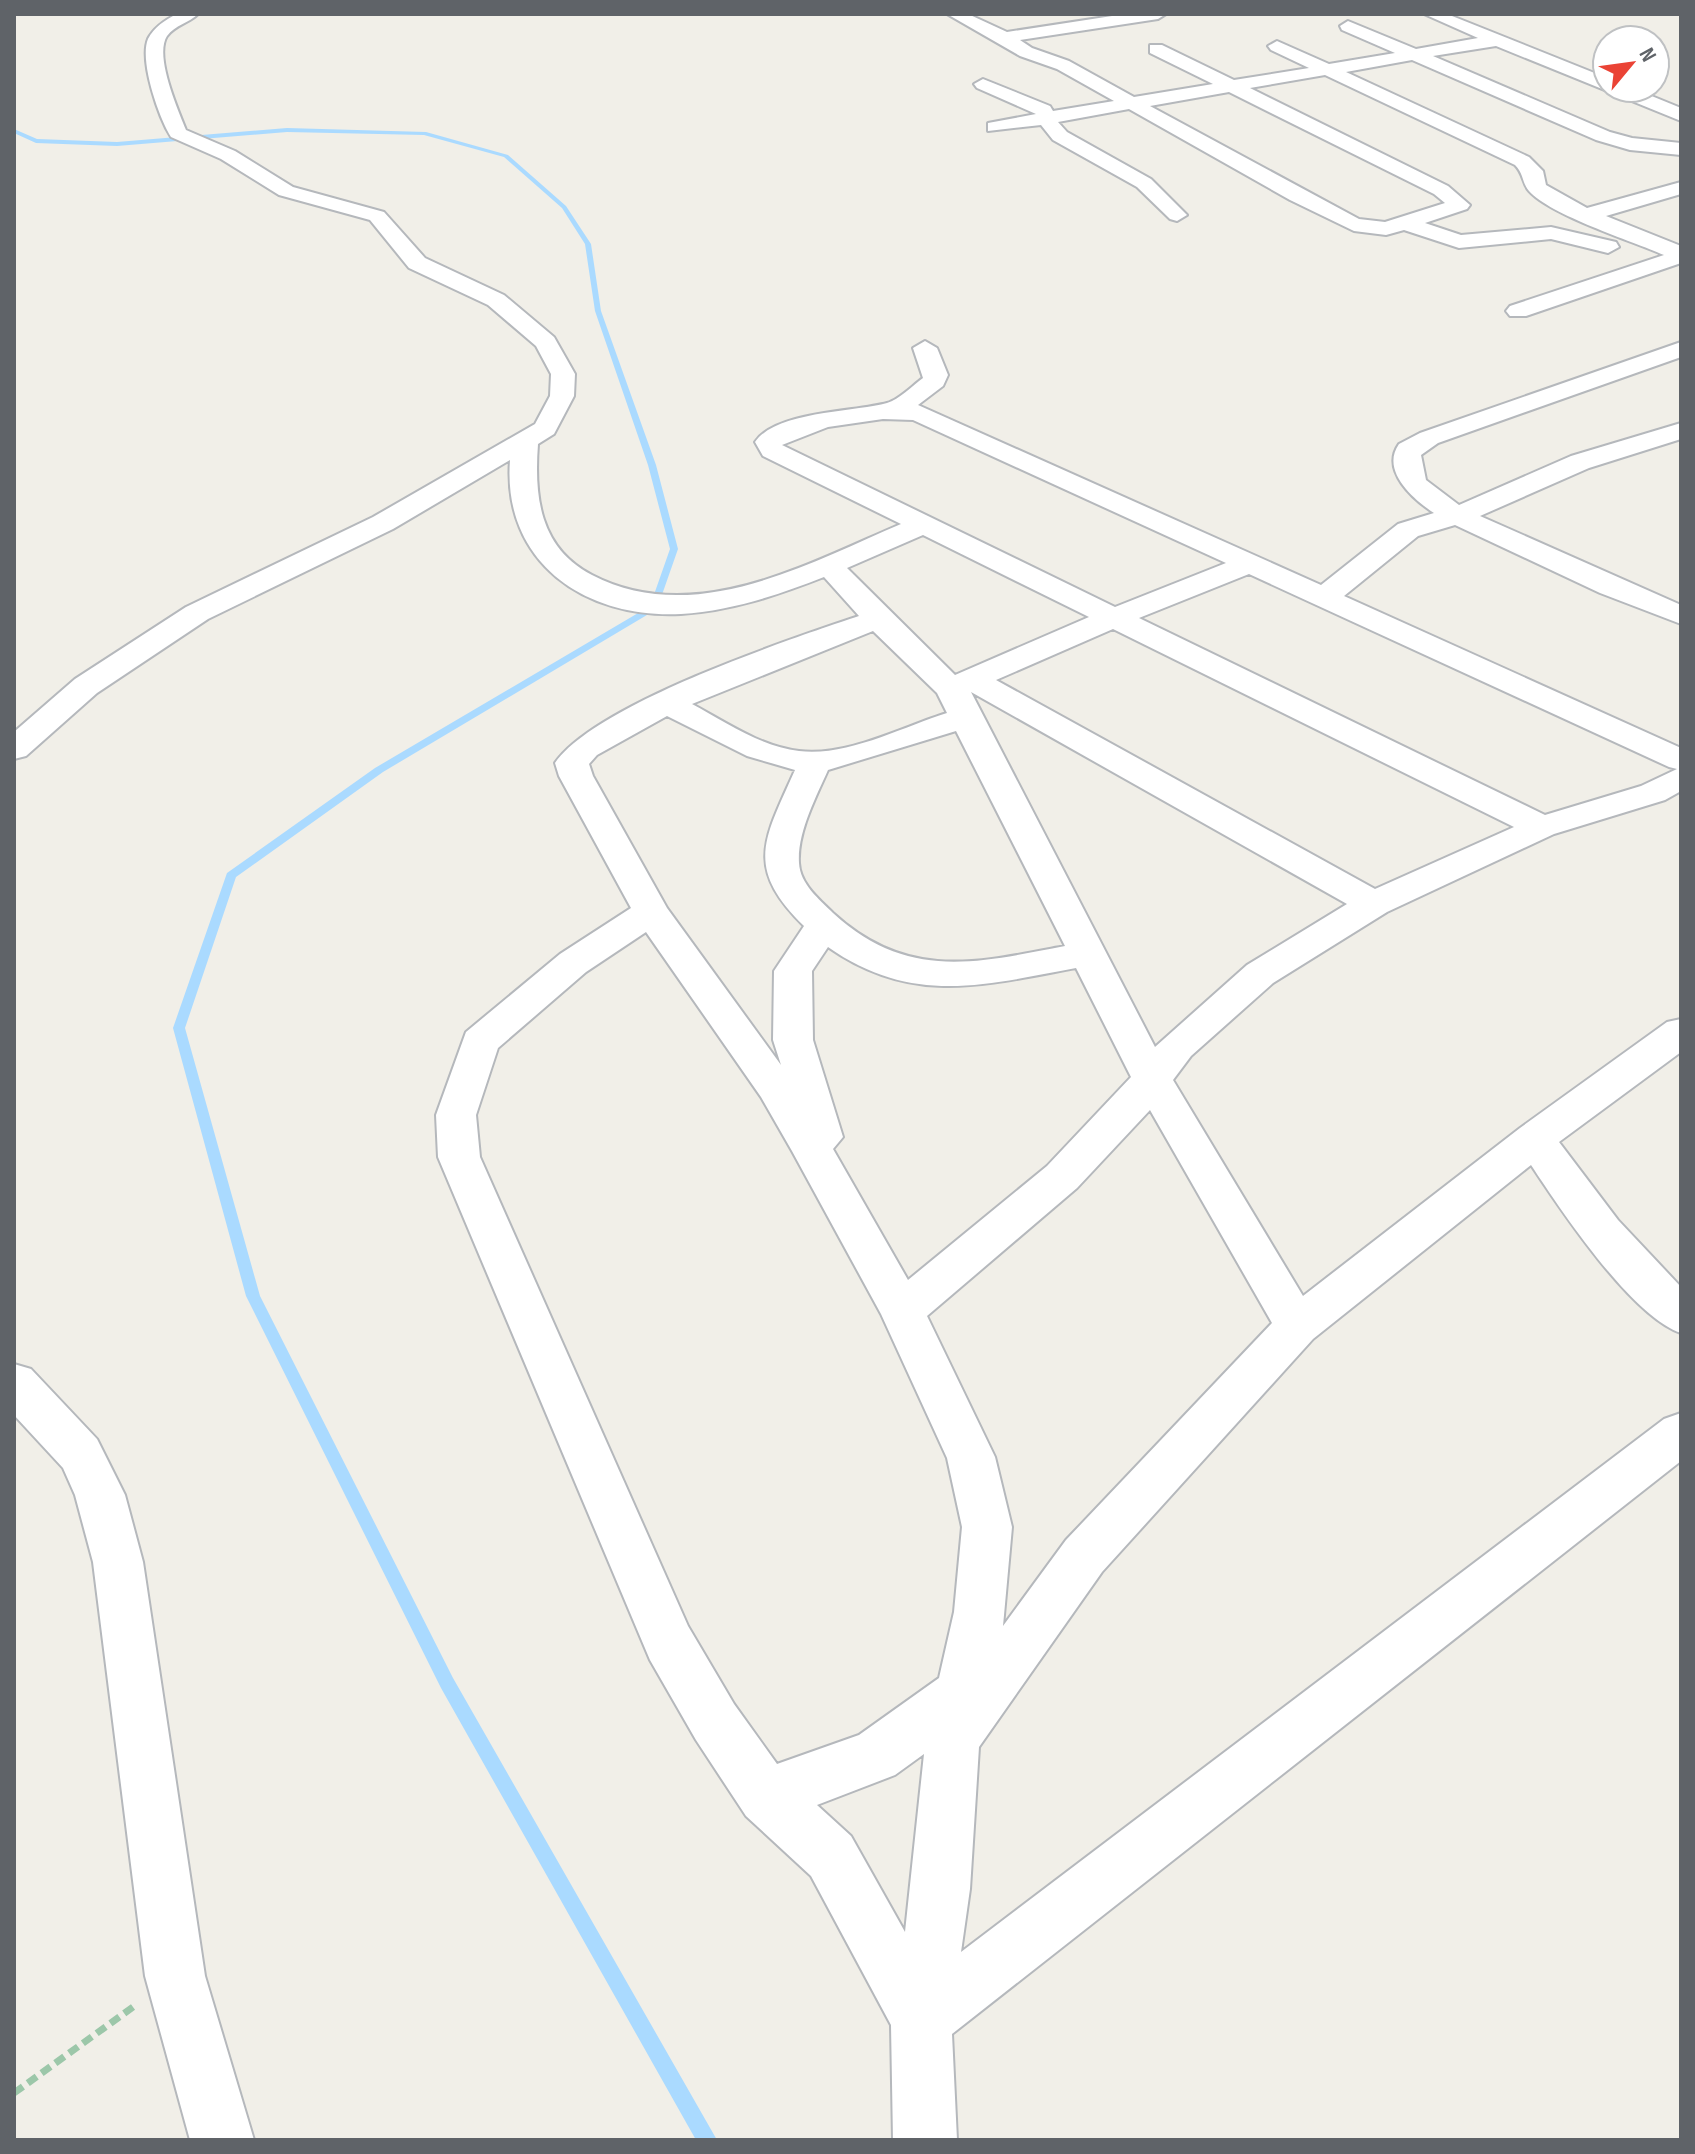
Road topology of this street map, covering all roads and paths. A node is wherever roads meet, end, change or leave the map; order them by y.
1 (190, 14) edge
2 (955, 14) edge
3 (1158, 14) edge
4 (1432, 14) edge
5 (1348, 26) dead end
6 (1005, 37) junction
7 (1499, 40) junction
8 (1277, 46) dead end
9 (1156, 49) dead end
10 (1415, 55) junction
11 (1328, 70) junction
12 (1591, 77) edge
13 (983, 84) dead end
14 (1232, 87) junction
15 (1520, 101) junction
16 (1135, 104) junction
17 (1654, 104) edge
18 (1492, 107) dead end
19 (1465, 112) dead end
20 (1681, 115) edge
21 (1049, 118) junction
22 (1437, 121) junction
23 (995, 127) dead end
24 (1681, 149) edge
25 (1649, 173) dead end
26 (1681, 186) edge
27 (1177, 215) dead end
28 (1585, 215) junction
29 (1407, 224) junction
30 (1681, 255) edge
31 (1657, 264) junction
32 (1681, 273) edge
33 (1518, 311) dead end
34 (925, 348) dead end
35 (1681, 349) edge
36 (897, 409) junction
37 (1681, 431) edge
38 (525, 443) junction
39 (1459, 515) junction
40 (922, 525) junction
41 (829, 565) junction
42 (1247, 565) junction
43 (1323, 598) junction
44 (1681, 615) edge
45 (1116, 618) junction
46 (878, 619) junction
47 (963, 695) junction
48 (667, 703) junction
49 (14, 749) edge
50 (1681, 760) edge
51 (815, 762) junction
52 (1681, 778) edge
53 (1542, 827) junction
54 (1374, 904) junction
55 (651, 912) junction
56 (824, 925) junction
57 (1088, 954) junction
58 (1681, 1032) edge
59 (1152, 1079) junction
60 (1535, 1139) junction
61 (842, 1206) junction
62 (902, 1311) junction
63 (1681, 1315) edge
64 (1297, 1326) junction
65 (14, 1383) edge
66 (1681, 1433) edge
67 (957, 1717) junction
68 (766, 1796) junction
69 (175, 1976) junction
70 (921, 2020) junction
71 (14, 2093) edge
72 (222, 2140) edge
73 (925, 2140) edge

1 - 38 street
2 - 6 street
3 - 6 street
4 - 7 street
5 - 10 street
6 - 16 street
7 - 10 street
7 - 12 street
8 - 11 street
9 - 14 street
10 - 11 street
10 - 15 street
11 - 14 street
11 - 22 street
13 - 21 street
14 - 16 street
14 - 29 street
15 - 18 street
15 - 24 street
16 - 21 street
16 - 29 street
17 - 20 street
19 - 22 street
21 - 23 street
21 - 27 street
22 - 28 street
25 - 26 street
26 - 28 street
28 - 30 street
29 - 31 street
30 - 31 street
31 - 32 street
31 - 33 street
34 - 36 street
35 - 39 street
36 - 40 street
36 - 42 street
37 - 39 street
38 - 41 street
38 - 49 street
39 - 43 street
39 - 44 street
40 - 41 street
40 - 45 street
41 - 46 street
42 - 43 street
42 - 45 street
43 - 50 street
45 - 47 street
45 - 53 street
46 - 47 street
46 - 48 street
47 - 51 street
47 - 54 street
47 - 57 street
48 - 51 street
48 - 55 street
51 - 56 street
52 - 53 street
53 - 54 street
54 - 59 street
55 - 61 street
55 - 68 street
56 - 57 street
56 - 61 street
57 - 59 street
58 - 60 street
59 - 62 street
59 - 64 street
60 - 63 street
60 - 64 street
61 - 62 street
62 - 67 street
64 - 67 street
65 - 69 street
66 - 70 street
67 - 68 street
67 - 70 street
68 - 70 street
69 - 71 path
69 - 72 street
70 - 73 street

